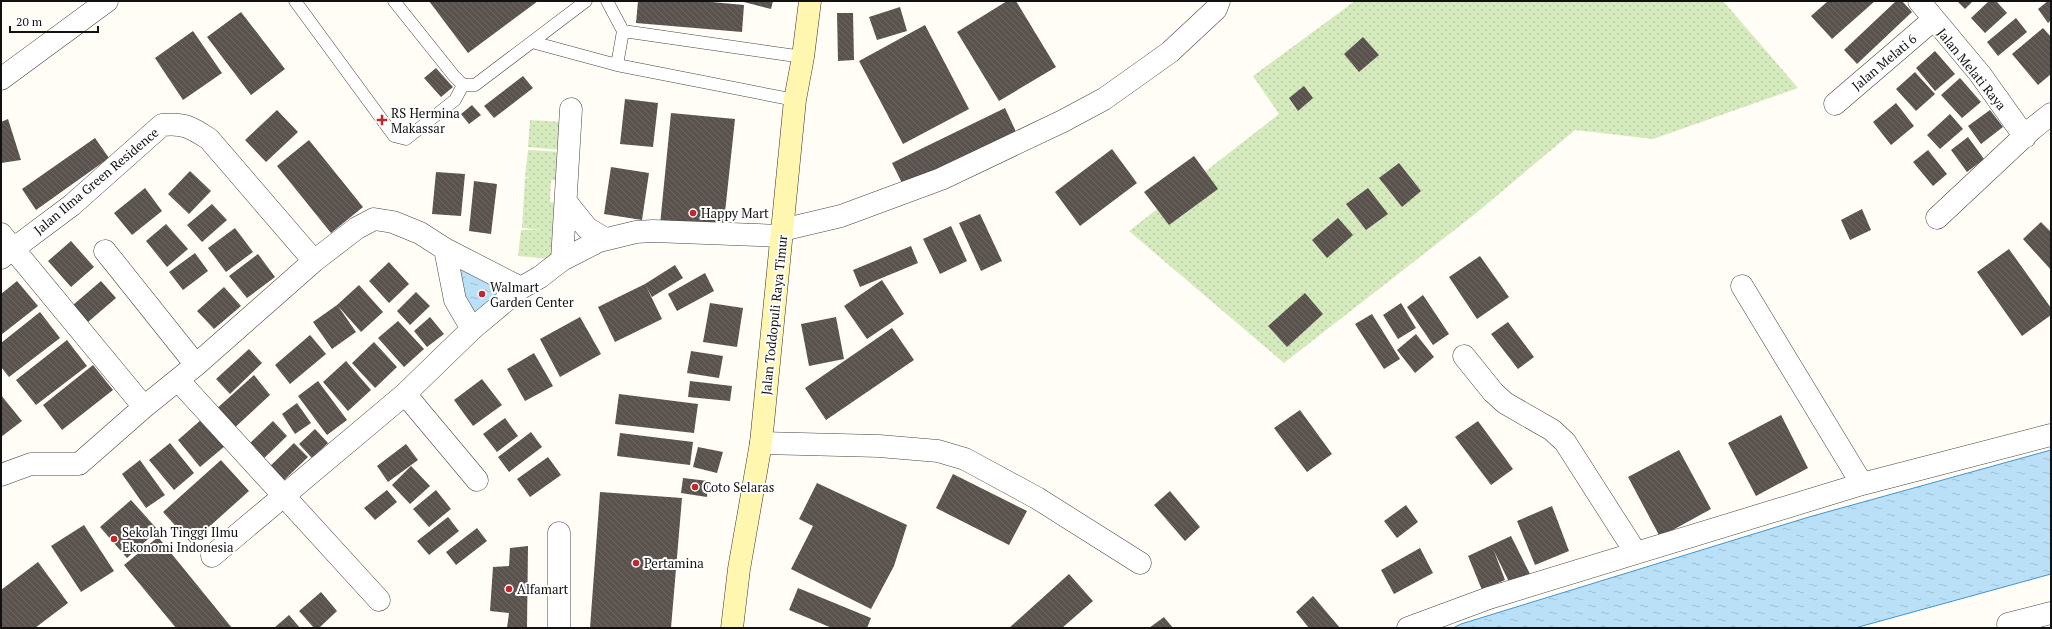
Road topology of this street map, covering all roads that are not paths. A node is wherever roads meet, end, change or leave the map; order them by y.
1 (107, 1) edge
2 (295, 1) edge
3 (394, 1) edge
4 (586, 1) edge
5 (607, 1) edge
6 (810, 1) edge
7 (1219, 1) edge
8 (1919, 1) edge
9 (1933, 20) junction
10 (623, 30) junction
11 (532, 42) junction
12 (803, 57) junction
13 (617, 65) junction
14 (1, 79) edge
15 (463, 84) junction
16 (795, 100) junction
17 (1836, 104) dead end
18 (571, 109) dead end
19 (2051, 114) edge
20 (2025, 137) junction
21 (566, 202) junction
22 (1937, 218) dead end
23 (782, 233) junction
24 (605, 239) junction
25 (5, 247) edge
26 (445, 249) junction
27 (105, 251) dead end
28 (562, 260) junction
29 (314, 262) junction
30 (1742, 286) dead end
31 (521, 288) junction
32 (472, 329) junction
33 (1464, 356) dead end
34 (196, 365) junction
35 (178, 380) junction
36 (405, 394) junction
37 (144, 406) junction
38 (2051, 435) edge
39 (761, 443) junction
40 (1, 475) edge
41 (477, 480) dead end
42 (1862, 484) junction
43 (283, 497) junction
44 (559, 533) dead end
45 (1636, 553) junction
46 (212, 556) dead end
47 (1140, 563) dead end
48 (379, 600) dead end
49 (2051, 613) edge
50 (2008, 624) dead end
51 (559, 628) edge
52 (732, 628) edge
53 (1408, 628) edge

1 - 14 street
2 - 15 lane
3 - 15 lane
4 - 11 lane
5 - 10 lane
6 - 12 main road, Jalan Toddopuli Raya Timur
7 - 23 street
8 - 9 street, Jalan Melati Raya
9 - 17 street, Jalan Melati 6
9 - 20 street, Jalan Melati Raya
10 - 12 lane
10 - 13 lane
11 - 13 lane
11 - 15 lane
12 - 16 main road, Jalan Toddopuli Raya Timur
13 - 16 lane
16 - 23 main road, Jalan Toddopuli Raya Timur
18 - 21 street
19 - 20 street
20 - 22 street
21 - 24 street
21 - 28 street
23 - 24 street
23 - 39 main road, Jalan Toddopuli Raya Timur
24 - 28 street
25 - 29 street, Jalan Ilma Green Residence
25 - 37 street, Jalan Ilma Green Residence
26 - 29 street
26 - 31 street
26 - 32 street
27 - 34 street
28 - 31 street
29 - 34 street
30 - 42 street
31 - 32 street
32 - 36 street
33 - 45 street
34 - 35 street
35 - 37 street
35 - 43 street
36 - 41 street
36 - 43 street
37 - 40 street
38 - 42 street
39 - 47 street
39 - 52 main road, Jalan Toddopuli Raya Timur
42 - 45 street
43 - 46 street
43 - 48 street
44 - 51 street
45 - 53 street
49 - 50 street

